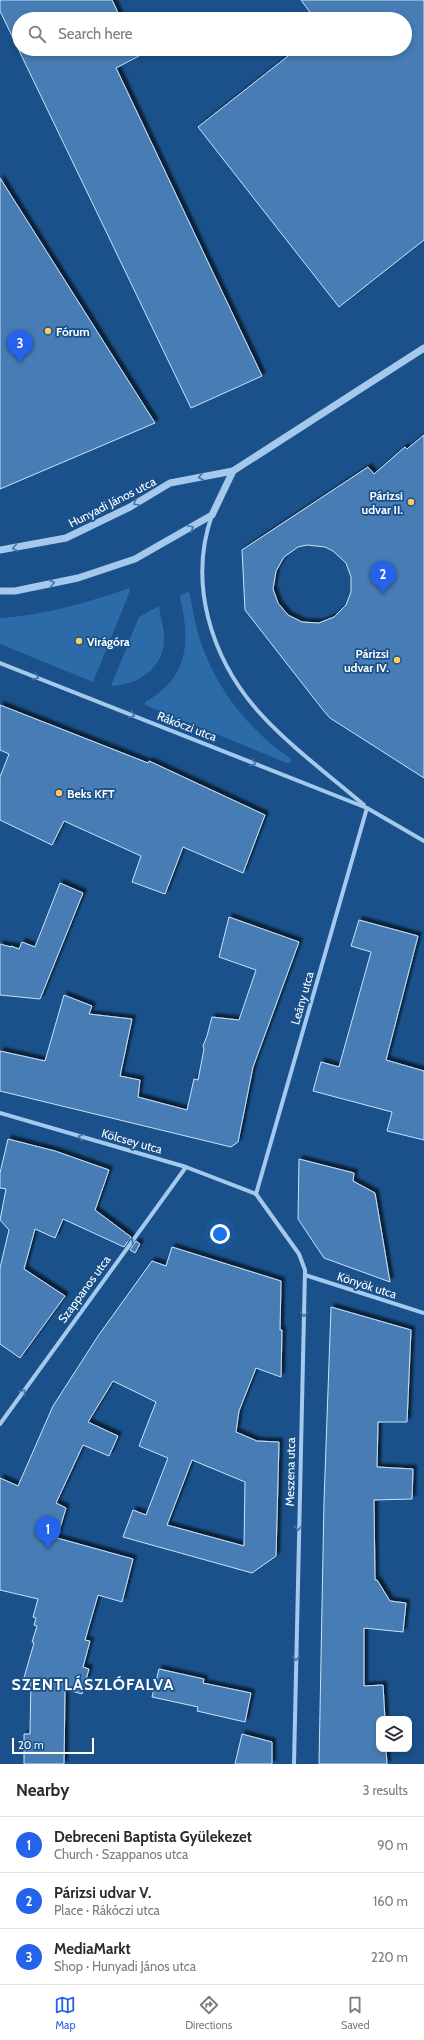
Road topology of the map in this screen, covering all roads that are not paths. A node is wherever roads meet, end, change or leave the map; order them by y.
1 (424, 348) edge
2 (233, 471) junction
3 (212, 515) junction
4 (0, 550) edge
5 (0, 591) edge
6 (0, 663) edge
7 (367, 808) junction
8 (424, 841) edge
9 (0, 1113) edge
10 (186, 1167) junction
11 (256, 1194) junction
12 (305, 1275) junction
13 (424, 1313) edge
14 (0, 1424) edge
15 (294, 1764) edge

1 - 2 street, Hunyadi János utca
2 - 3 street
2 -> 4 street, Hunyadi János utca
5 -> 3 street
3 - 7 street, Rákóczi utca
6 -> 7 street, Rákóczi utca
7 - 8 street, Rákóczi utca
7 - 11 street, Leány utca
10 -> 9 street, Kölcsey utca
10 - 11 street, Kölcsey utca
14 -> 10 street, Szappanos utca
11 - 12 street, Meszena utca
12 - 13 street, Könyök utca
12 -> 15 street, Meszena utca

